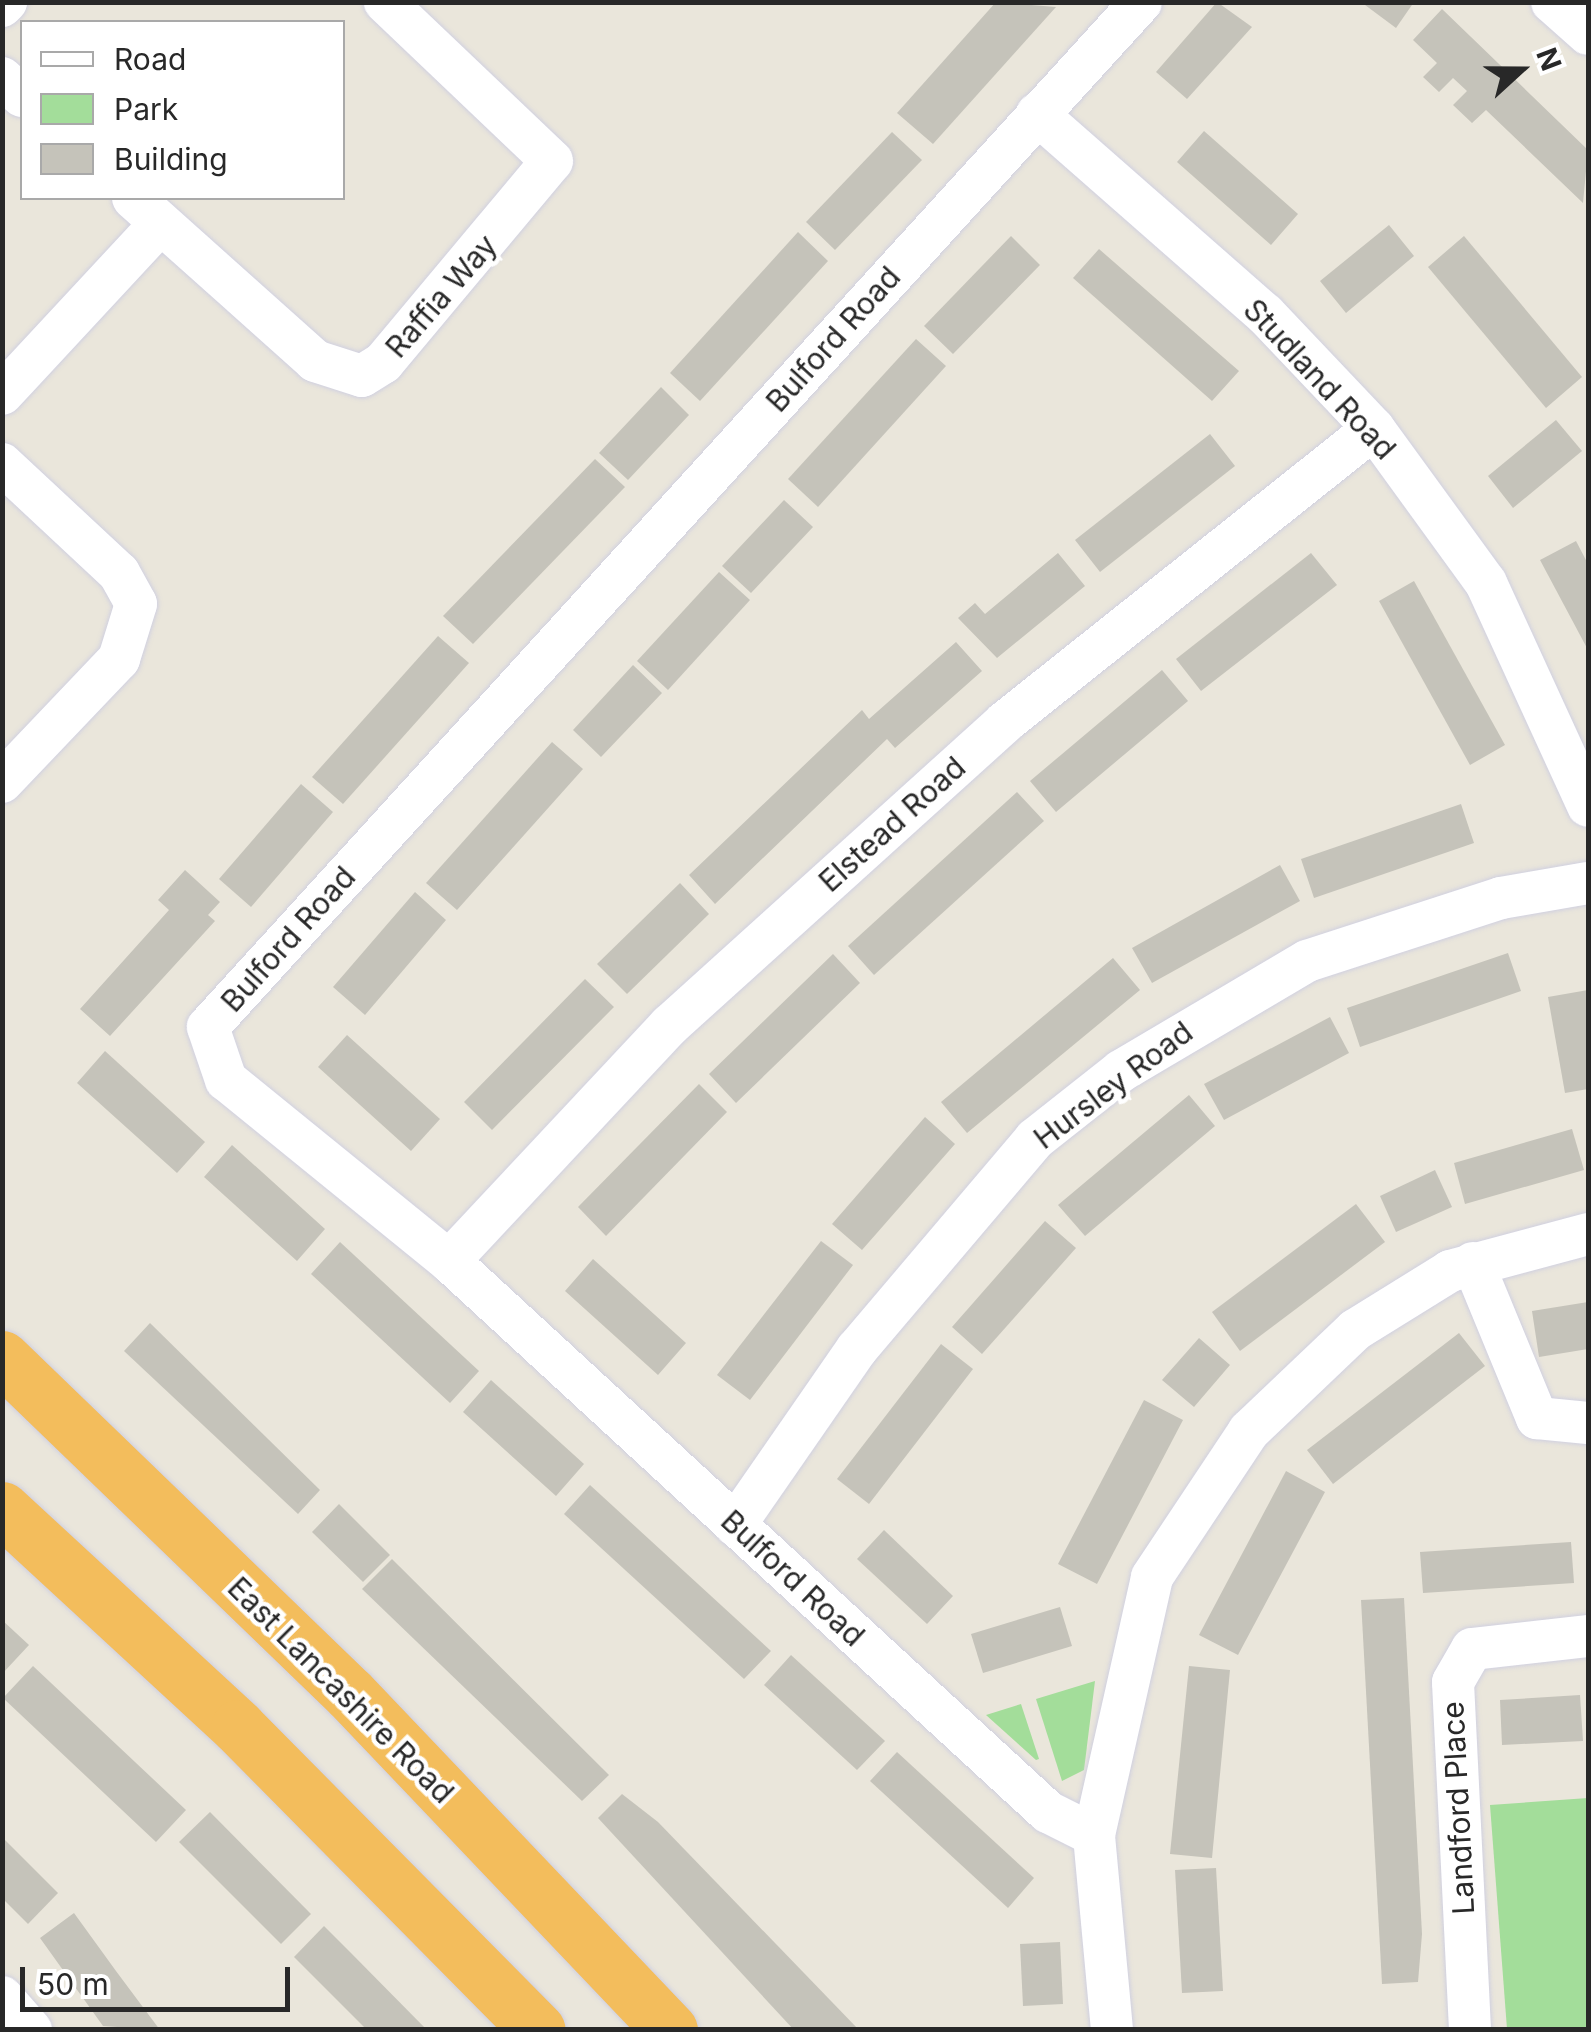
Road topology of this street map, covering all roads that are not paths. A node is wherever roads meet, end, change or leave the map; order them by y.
1 (386, 2) edge
2 (1141, 2) edge
3 (1552, 2) edge
4 (1588, 34) edge
5 (1037, 114) junction
6 (147, 210) edge
7 (2, 394) edge
8 (1374, 429) junction
9 (2, 464) edge
10 (2, 782) edge
11 (1588, 806) edge
12 (1588, 883) edge
13 (1588, 1234) edge
14 (449, 1260) junction
15 (1473, 1263) junction
16 (2, 1358) edge
17 (1588, 1424) edge
18 (2, 1509) edge
19 (735, 1525) junction
20 (1588, 1636) edge
21 (1094, 1835) junction
22 (2, 1998) edge
23 (30, 2030) edge
24 (538, 2030) edge
25 (670, 2030) edge
26 (1112, 2030) edge
27 (1470, 2030) edge

1 - 6 street, Raffia Way
2 - 5 street, Bulford Road
3 - 4 street
5 - 8 street, Studland Road
5 - 14 street, Bulford Road
6 - 7 street
8 - 11 street, Studland Road
8 - 14 street, Elstead Road
9 - 10 street
12 - 19 street, Hursley Road
13 - 15 street
14 - 19 street, Bulford Road
15 - 17 street
15 - 21 street
16 - 25 highway, East Lancashire Road
18 - 24 highway
19 - 21 street, Bulford Road
20 - 27 street, Landford Place
21 - 26 street
22 - 23 street

